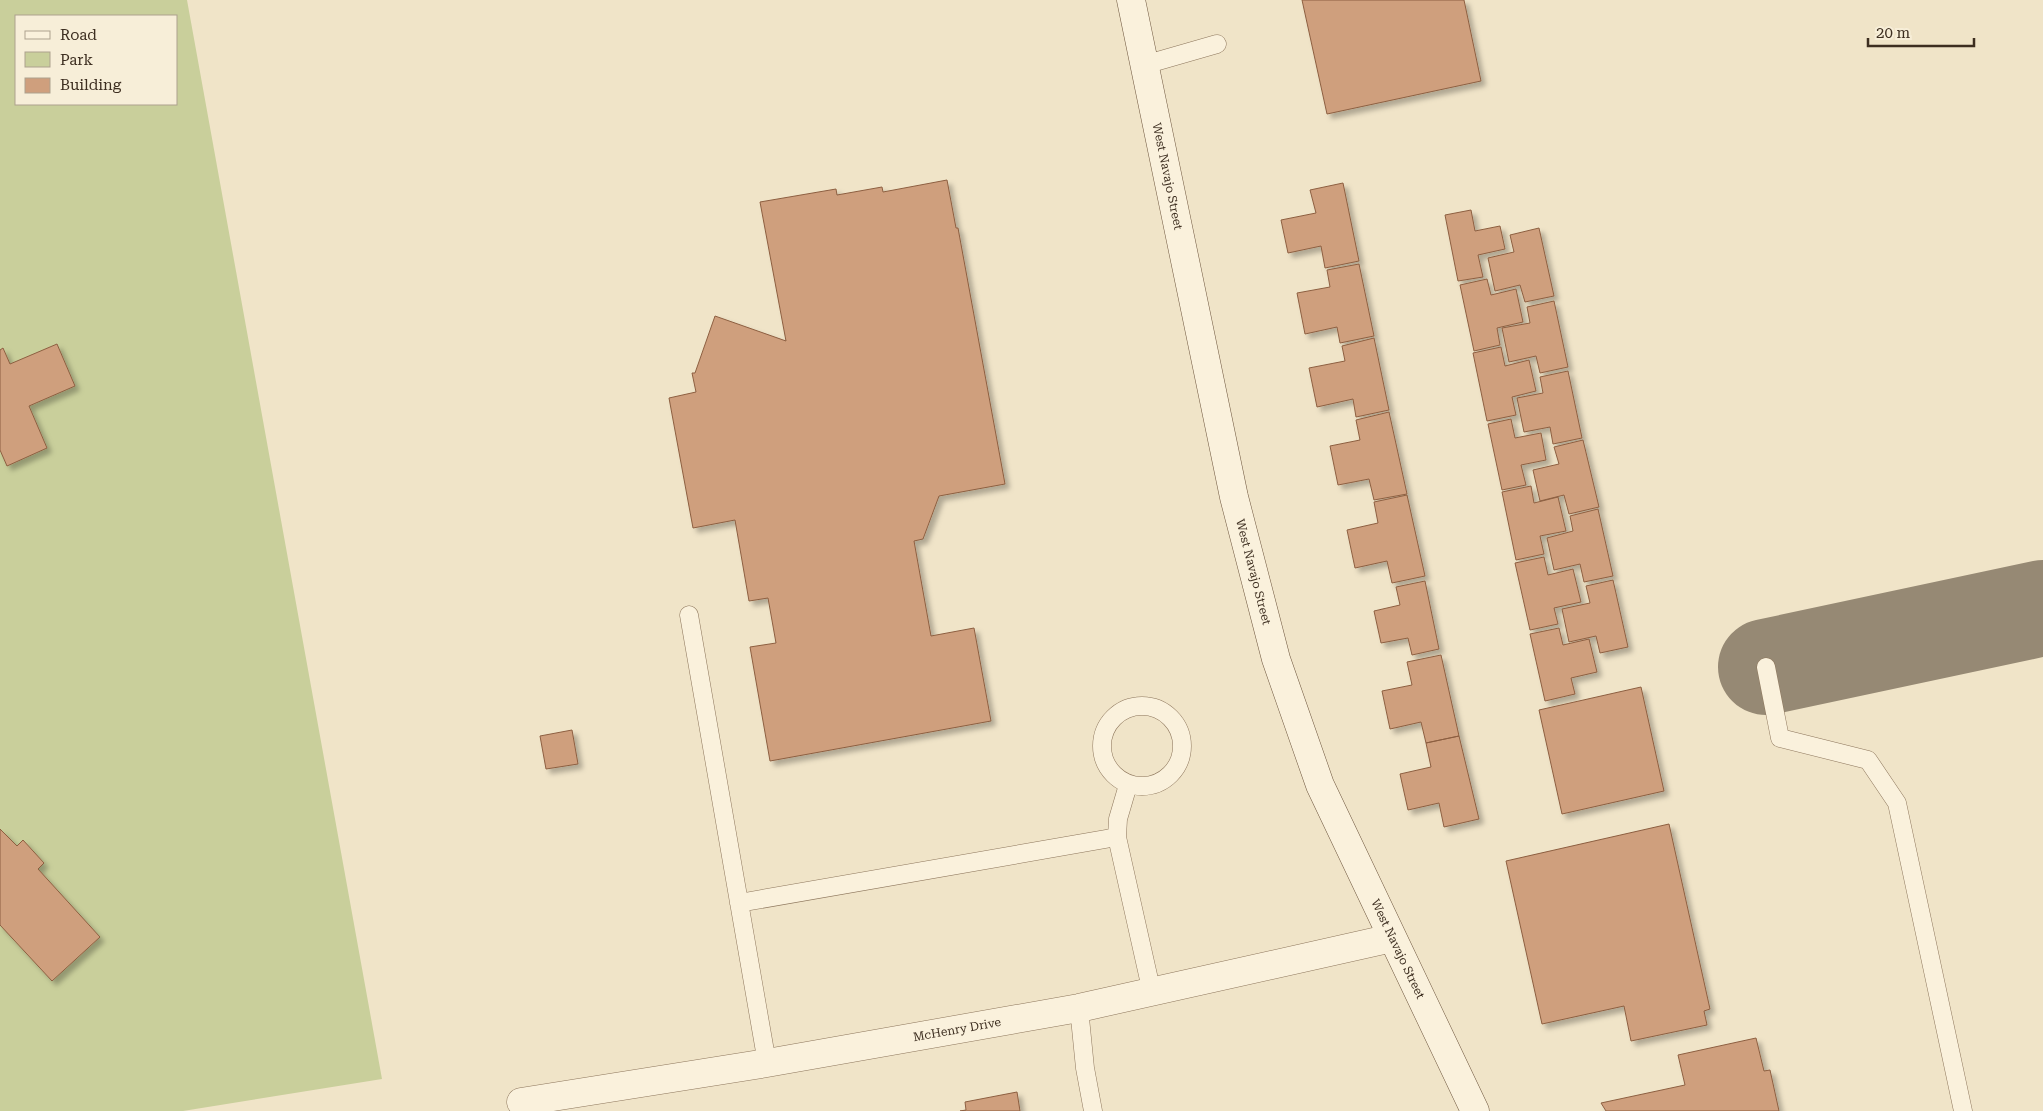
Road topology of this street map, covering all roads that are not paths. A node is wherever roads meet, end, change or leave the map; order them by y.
1 (1131, 0) edge
2 (1217, 44) dead end
3 (1144, 65) junction
4 (689, 615) dead end
5 (1766, 667) dead end
6 (1128, 784) junction
7 (1117, 837) junction
8 (739, 903) junction
9 (1392, 938) junction
10 (1152, 993) junction
11 (1079, 1008) junction
12 (766, 1063) junction
13 (520, 1102) dead end
14 (1093, 1111) edge
15 (1476, 1111) edge
16 (1963, 1111) edge

1 - 3 street, West Navajo Street
2 - 3 lane
3 - 9 street, West Navajo Street
4 - 8 lane
5 - 16 lane
6 - 6 lane
6 - 7 lane
7 - 8 lane
7 - 10 lane
8 - 12 lane
9 - 10 street, McHenry Drive
9 - 15 street, West Navajo Street
10 - 11 street, McHenry Drive
11 - 12 street, McHenry Drive
11 - 14 lane
12 - 13 street, McHenry Drive

